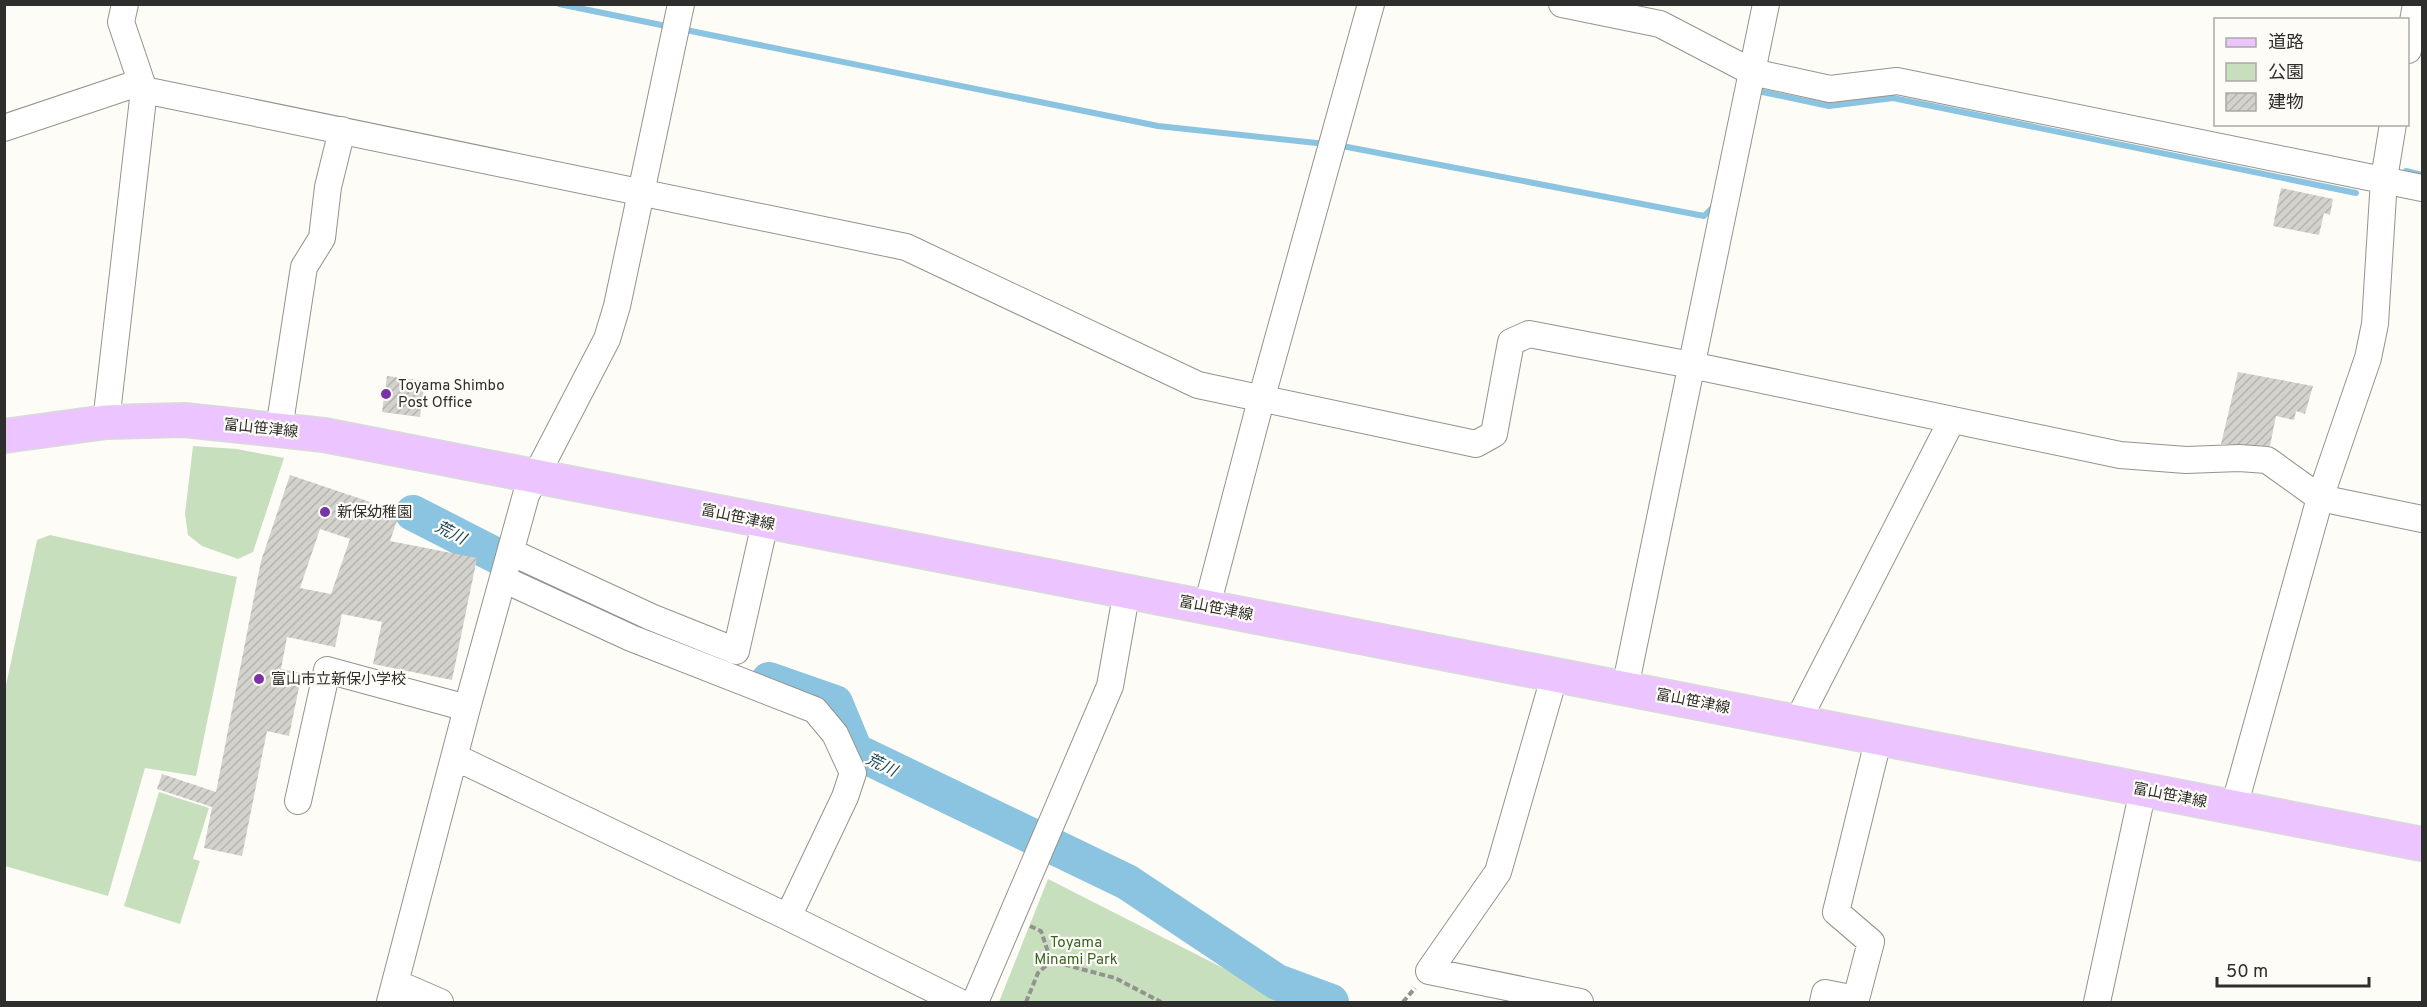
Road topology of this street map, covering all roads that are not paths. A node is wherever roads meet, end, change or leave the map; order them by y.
1 (125, 4) edge
2 (681, 4) edge
3 (1371, 4) edge
4 (1562, 4) edge
5 (1766, 4) edge
6 (2416, 4) edge
7 (2409, 44) edge
8 (1750, 84) junction
9 (142, 86) junction
10 (2393, 126) edge
11 (4, 128) edge
12 (342, 130) junction
13 (2384, 179) junction
14 (2422, 188) edge
15 (642, 191) junction
16 (1691, 365) junction
17 (1261, 400) junction
18 (1952, 420) junction
19 (106, 422) junction
20 (279, 429) junction
21 (4, 436) edge
22 (535, 475) junction
23 (2320, 498) junction
24 (2422, 519) edge
25 (765, 523) junction
26 (511, 552) junction
27 (503, 579) junction
28 (1127, 590) junction
29 (1207, 606) junction
30 (1555, 674) junction
31 (1625, 688) junction
32 (467, 708) junction
33 (1797, 722) junction
34 (1879, 737) junction
35 (455, 757) junction
36 (2143, 790) junction
37 (298, 801) dead end
38 (2234, 807) junction
39 (2422, 844) edge
40 (788, 917) junction
41 (393, 993) edge
42 (440, 1002) edge
43 (959, 1002) edge
44 (975, 1002) edge
45 (1580, 1002) edge
46 (1823, 1002) edge
47 (2097, 1002) edge

1 - 9 street
2 - 15 street
3 - 17 street
4 - 8 street
5 - 8 street
6 - 7 street
8 - 13 street
8 - 16 street
9 - 11 street
9 - 12 street
9 - 19 street
10 - 13 street
12 - 15 street
12 - 20 street
13 - 14 street
13 - 23 street
15 - 17 street
15 - 22 street
16 - 17 street
16 - 18 street
16 - 31 street
17 - 29 street
18 - 23 street
18 - 33 street
19 - 20 main road, 富山笹津線
19 - 21 main road, 富山笹津線
20 - 22 main road, 富山笹津線
22 - 25 main road, 富山笹津線
22 - 26 street
23 - 24 street
23 - 38 street
25 - 26 street
25 - 28 main road, 富山笹津線
26 - 27 street
27 - 32 street
27 - 40 street
28 - 29 main road, 富山笹津線
28 - 44 street
29 - 30 main road, 富山笹津線
30 - 31 main road, 富山笹津線
30 - 45 street
31 - 33 main road, 富山笹津線
32 - 35 street
32 - 37 street
33 - 34 main road, 富山笹津線
34 - 36 main road, 富山笹津線
34 - 46 street
35 - 40 street
35 - 41 street
36 - 38 main road, 富山笹津線
36 - 47 street
38 - 39 main road, 富山笹津線
40 - 43 street
41 - 42 street

